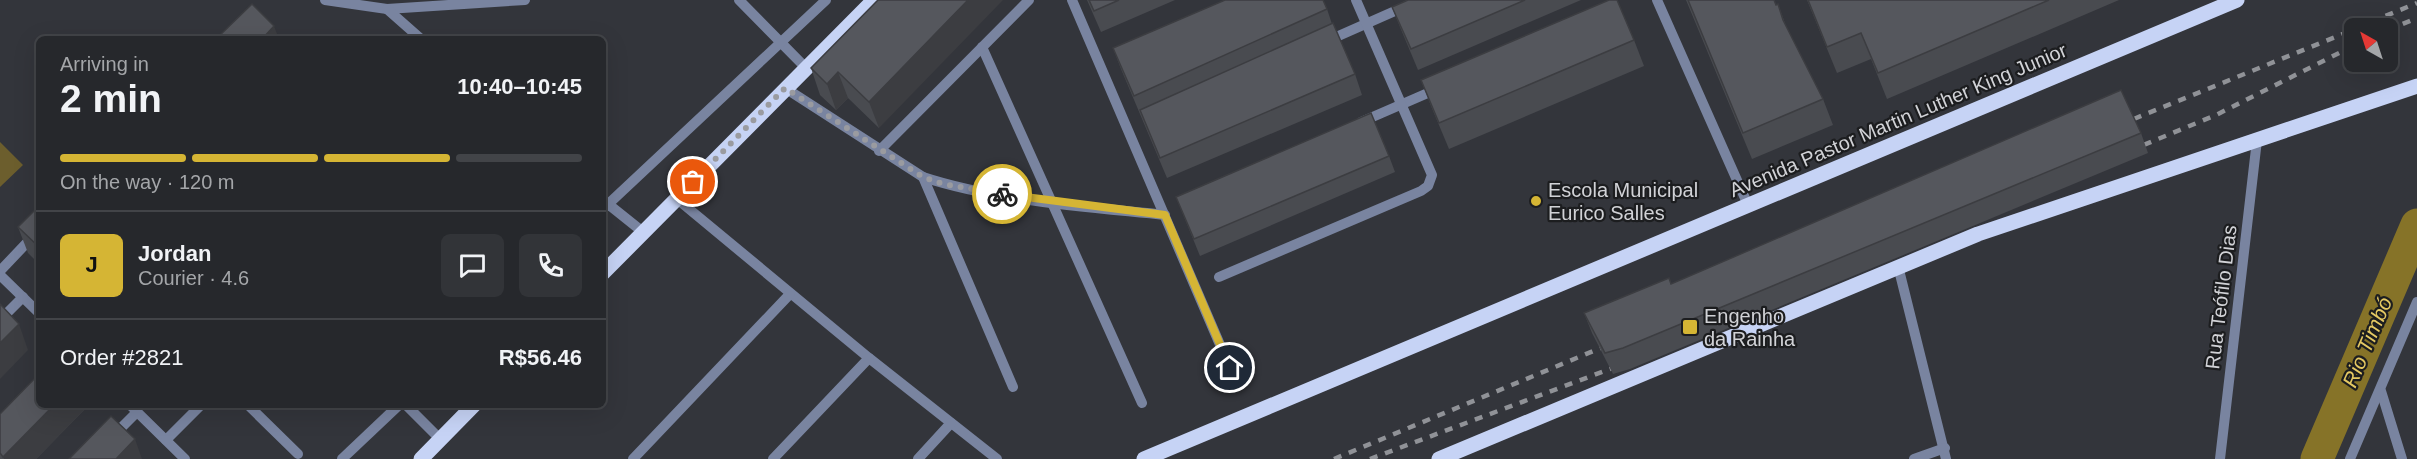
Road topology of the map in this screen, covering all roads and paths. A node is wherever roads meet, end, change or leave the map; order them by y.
1 (325, 0) edge
2 (525, 0) edge
3 (739, 0) edge
4 (826, 0) edge
5 (874, 0) edge
6 (1029, 0) edge
7 (1072, 0) edge
8 (1356, 0) edge
9 (1420, 0) edge
10 (1657, 0) edge
11 (2237, 0) edge
12 (387, 9) junction
13 (1367, 23) junction
14 (418, 36) edge
15 (780, 42) junction
16 (982, 47) junction
17 (1314, 47) edge
18 (806, 68) junction
19 (1446, 85) edge
20 (2417, 86) edge
21 (785, 88) junction
22 (1402, 104) junction
23 (1349, 127) edge
24 (2257, 140) junction
25 (879, 150) junction
26 (923, 177) junction
27 (677, 199) junction
28 (1053, 202) junction
29 (606, 203) edge
30 (606, 205) edge
31 (1748, 206) junction
32 (1165, 215) junction
33 (643, 232) junction
34 (36, 233) edge
35 (1898, 266) junction
36 (606, 270) edge
37 (0, 273) edge
38 (1219, 277) dead end
39 (790, 294) junction
40 (23, 297) junction
41 (2417, 302) edge
42 (36, 310) edge
43 (0, 320) edge
44 (869, 358) junction
45 (1230, 368) dead end
46 (1012, 387) dead end
47 (2381, 391) junction
48 (1142, 403) dead end
49 (134, 408) edge
50 (198, 408) edge
51 (251, 408) edge
52 (396, 408) edge
53 (408, 408) edge
54 (471, 408) edge
55 (951, 423) junction
56 (440, 439) junction
57 (166, 440) junction
58 (106, 443) edge
59 (1946, 453) edge
60 (298, 454) dead end
61 (185, 459) edge
62 (342, 459) edge
63 (421, 459) edge
64 (633, 459) edge
65 (773, 459) edge
66 (918, 459) edge
67 (997, 459) edge
68 (1144, 459) edge
69 (1439, 459) edge
70 (1914, 459) edge
71 (2220, 459) edge
72 (2350, 459) edge
73 (2402, 459) edge

1 - 12 street
2 - 12 street
3 - 15 street
4 - 15 street
5 - 18 main road
6 - 16 street
7 - 32 street
8 - 13 street
9 - 13 street
10 - 31 street
11 - 31 main road, Avenida Pastor Martin Luther King Junior
12 - 14 street
13 - 17 street
13 - 22 street
15 - 18 street
15 - 29 street
16 - 25 street
16 - 28 street
18 - 21 main road
19 - 22 street
20 - 24 main road
21 - 25 street
21 - 27 main road
22 - 23 street
22 - 38 street
24 - 35 main road
24 - 71 street, Rua Teófilo Dias
25 - 26 street
26 - 28 street
26 - 46 street
27 - 33 main road
27 - 39 street
28 - 32 street
28 - 48 street
30 - 33 street
31 - 68 main road, Avenida Pastor Martin Luther King Junior
32 - 45 street
33 - 36 main road
34 - 37 street
35 - 59 street
35 - 69 main road
37 - 40 street
39 - 44 street
39 - 64 street
40 - 42 street
40 - 43 street
41 - 47 street
44 - 55 street
44 - 65 street
47 - 72 street
47 - 73 street
49 - 57 street
49 - 58 street
50 - 57 street
51 - 60 street
52 - 62 street
53 - 56 street
54 - 56 main road
55 - 66 street
55 - 67 street
56 - 63 main road
57 - 61 street
59 - 70 street

